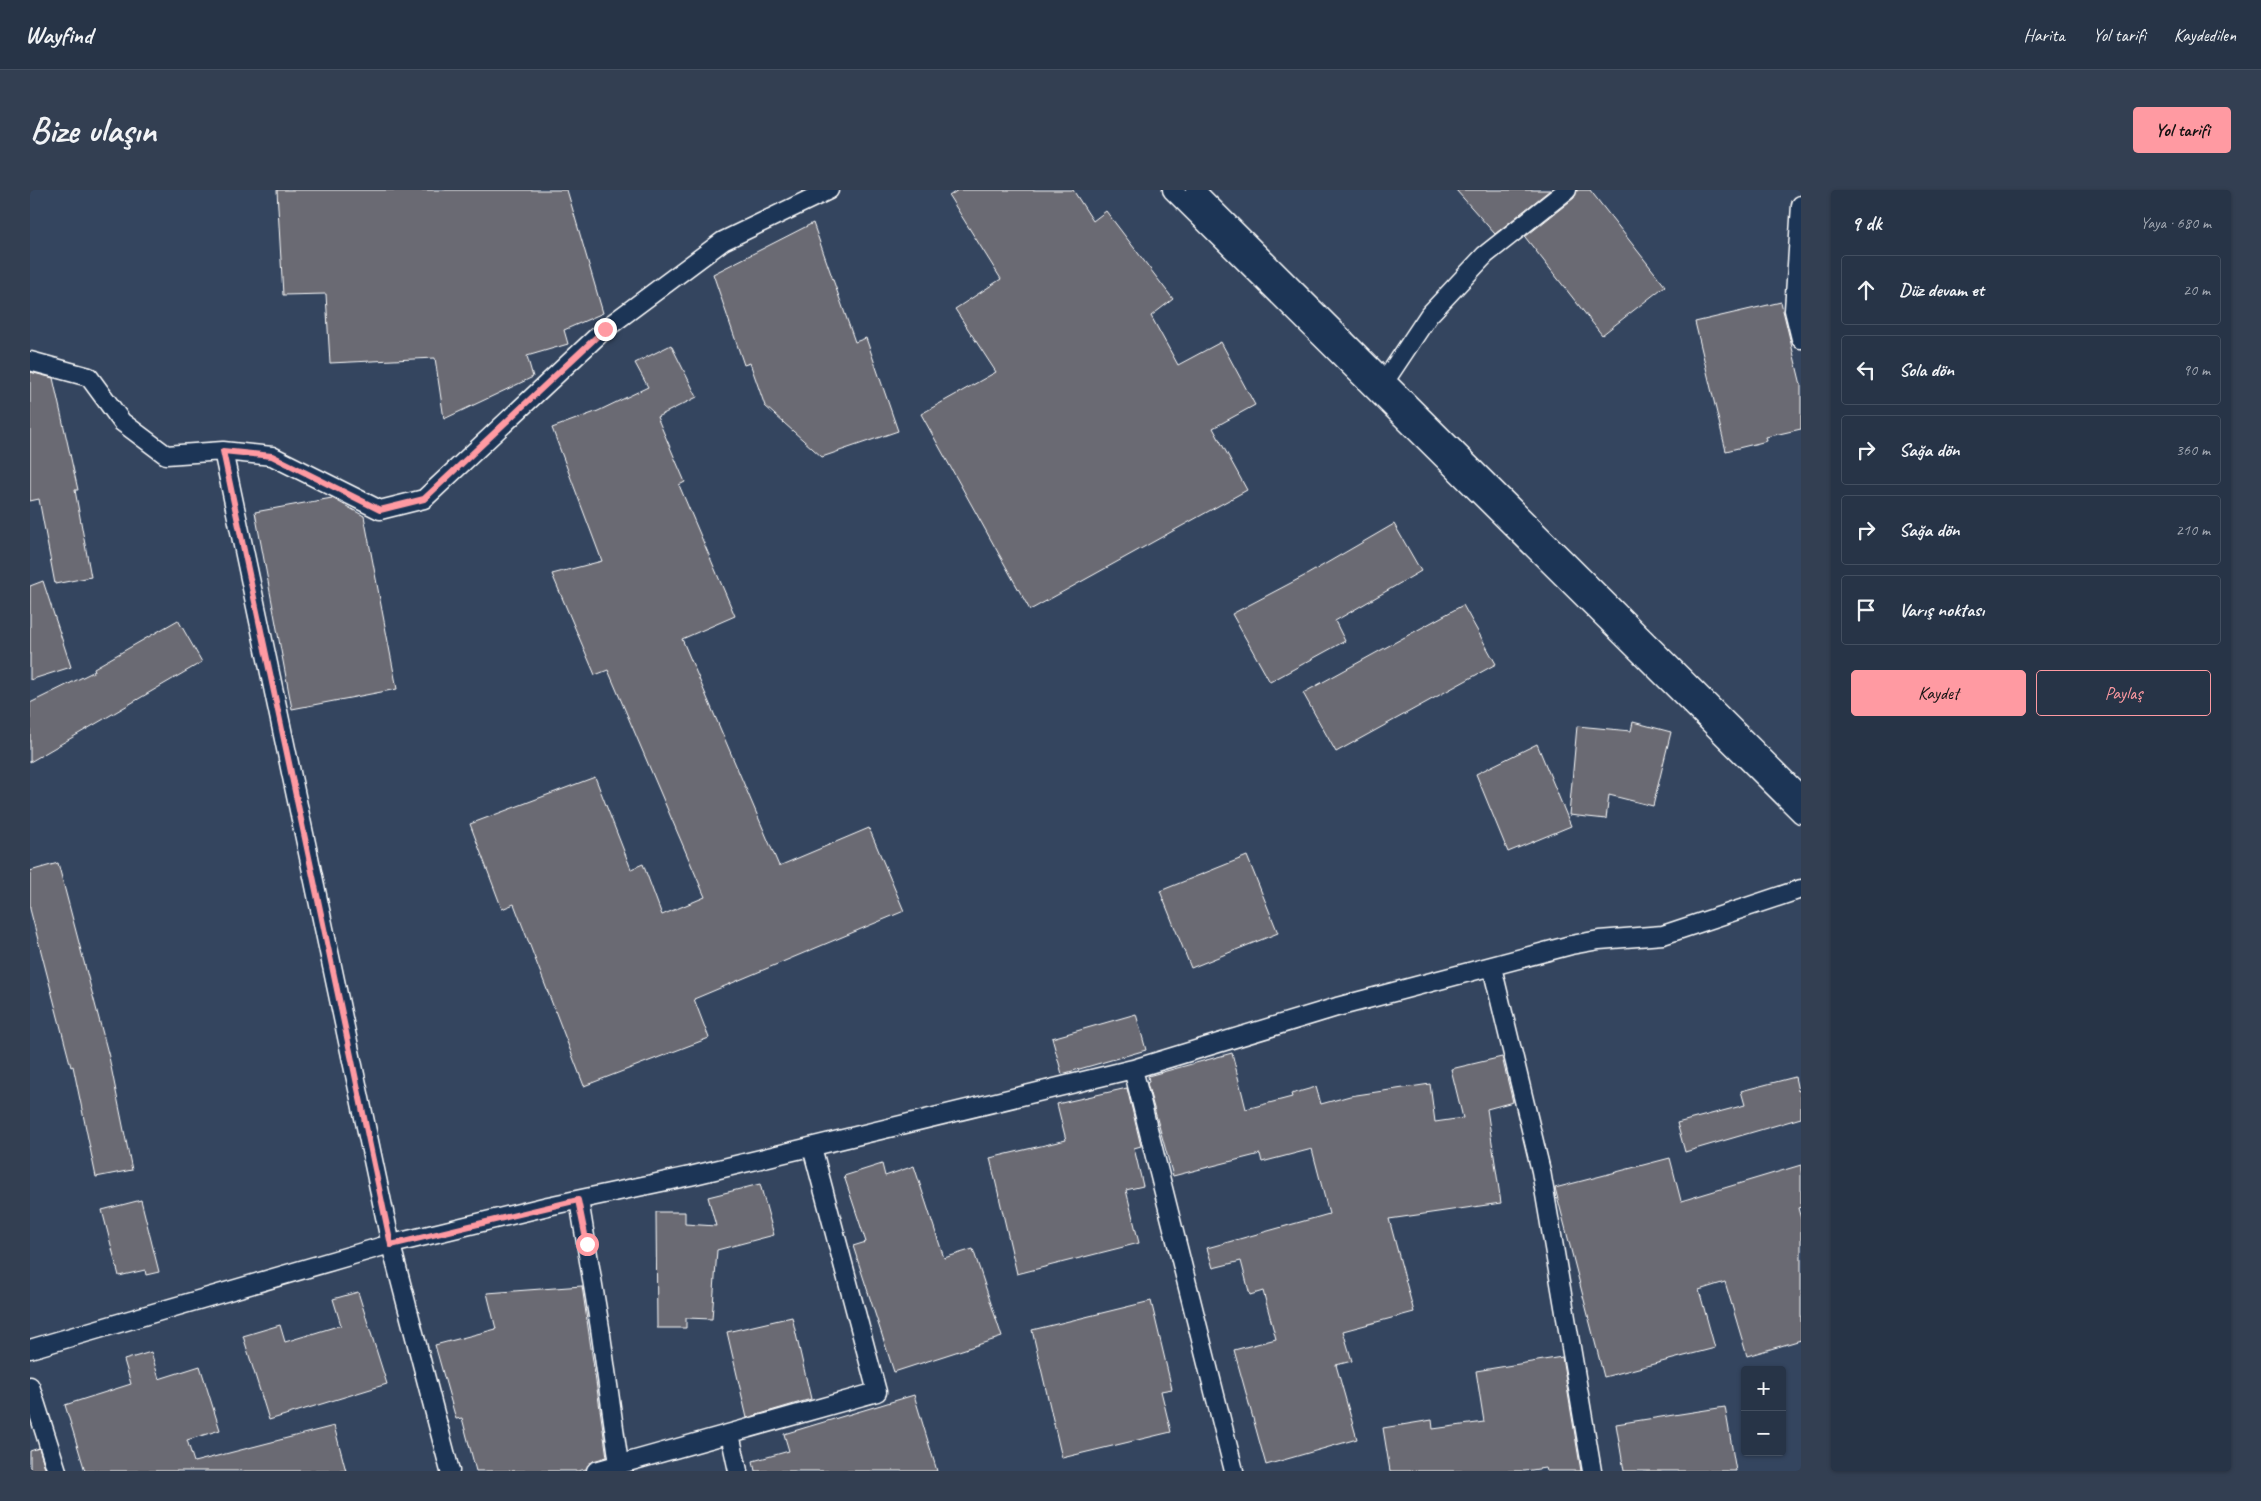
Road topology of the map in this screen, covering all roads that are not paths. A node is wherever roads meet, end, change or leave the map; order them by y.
1 (829, 190) edge
2 (1172, 190) edge
3 (1195, 190) edge
4 (1567, 190) edge
5 (1801, 205) edge
6 (1801, 339) edge
7 (30, 361) edge
8 (1385, 381) junction
9 (223, 451) junction
10 (1801, 795) edge
11 (1801, 814) edge
12 (1801, 889) edge
13 (1492, 967) junction
14 (1133, 1069) junction
15 (812, 1147) junction
16 (578, 1200) junction
17 (391, 1245) junction
18 (30, 1349) edge
19 (30, 1386) edge
20 (730, 1434) junction
21 (619, 1464) junction
22 (57, 1471) edge
23 (450, 1471) edge
24 (596, 1471) edge
25 (738, 1471) edge
26 (1234, 1471) edge
27 (1592, 1471) edge

1 - 9 street
2 - 11 street
3 - 8 street
4 - 8 street
5 - 6 street
7 - 9 street
8 - 10 street
9 - 17 street
12 - 13 street
13 - 14 street
13 - 27 street
14 - 15 street
14 - 26 street
15 - 16 street
15 - 20 street
16 - 17 street
16 - 21 street
17 - 18 street
17 - 23 street
19 - 22 street
20 - 21 street
20 - 25 street
21 - 24 street

